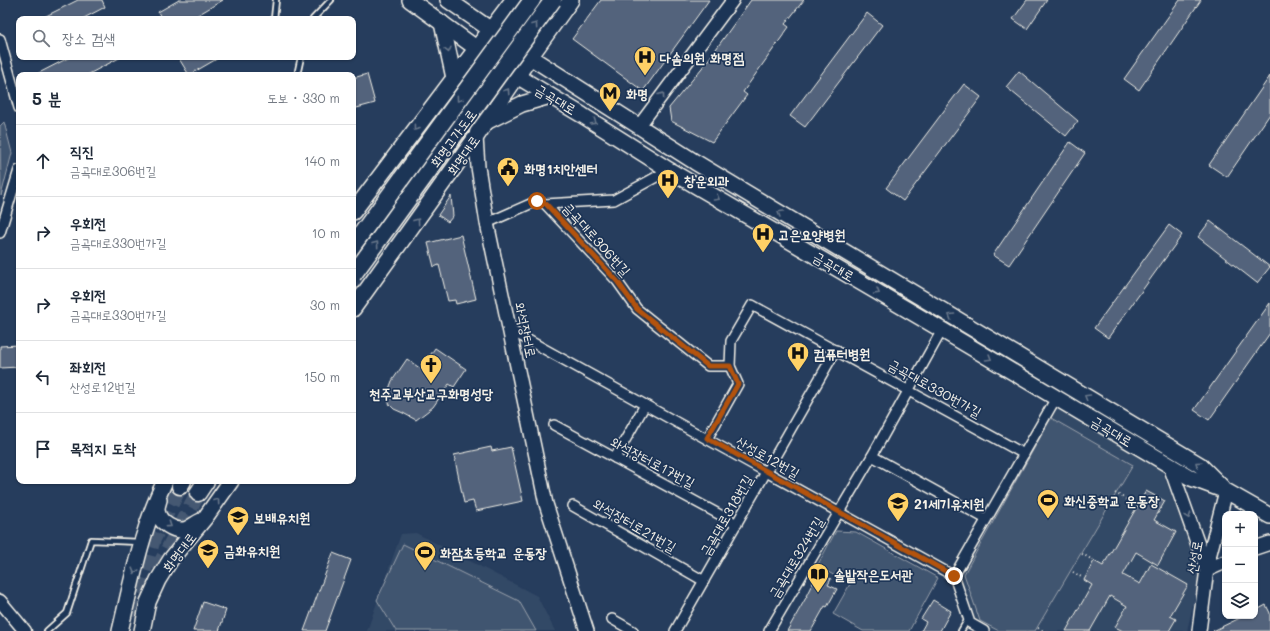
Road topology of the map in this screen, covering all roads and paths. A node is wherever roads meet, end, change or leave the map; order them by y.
1 (276, 0) edge
2 (331, 0) edge
3 (410, 0) edge
4 (448, 0) edge
5 (513, 0) edge
6 (532, 0) edge
7 (553, 0) edge
8 (571, 0) edge
9 (733, 0) edge
10 (274, 16) edge
11 (316, 16) edge
12 (442, 23) junction
13 (491, 30) junction
14 (0, 38) edge
15 (482, 52) junction
16 (530, 57) junction
17 (300, 60) edge
18 (298, 72) edge
19 (517, 76) junction
20 (454, 78) junction
21 (550, 96) junction
22 (16, 97) edge
23 (487, 121) junction
24 (639, 126) junction
25 (476, 137) junction
26 (669, 170) junction
27 (16, 180) edge
28 (546, 204) junction
29 (356, 208) edge
30 (487, 223) junction
31 (0, 233) edge
32 (356, 241) edge
33 (356, 271) edge
34 (356, 305) edge
35 (510, 330) junction
36 (942, 330) junction
37 (836, 350) junction
38 (730, 366) junction
39 (908, 390) junction
40 (1056, 398) junction
41 (645, 405) junction
42 (554, 425) dead end
43 (707, 438) junction
44 (1024, 454) junction
45 (872, 456) junction
46 (615, 458) junction
47 (1170, 466) junction
48 (767, 472) junction
49 (229, 484) edge
50 (172, 485) edge
51 (1226, 491) junction
52 (1115, 493) dead end
53 (1129, 501) dead end
54 (573, 506) dead end
55 (839, 512) junction
56 (1270, 516) edge
57 (205, 518) junction
58 (986, 519) junction
59 (737, 524) junction
60 (142, 542) junction
61 (1270, 543) edge
62 (1258, 547) edge
63 (1082, 554) dead end
64 (1093, 560) dead end
65 (1222, 563) edge
66 (1207, 570) junction
67 (1072, 572) dead end
68 (954, 576) junction
69 (1083, 578) dead end
70 (704, 581) junction
71 (0, 601) edge
72 (968, 617) junction
73 (612, 619) dead end
74 (1038, 628) dead end
75 (25, 631) edge
76 (47, 631) edge
77 (120, 631) edge
78 (142, 631) edge
79 (587, 631) edge
80 (633, 631) edge
81 (675, 631) edge
82 (769, 631) edge
83 (961, 631) edge
84 (984, 631) edge
85 (1044, 631) edge
86 (1199, 631) edge

1 - 10 lane
2 - 11 lane
3 - 12 main road, 금곡대로
4 - 13 main road, 금곡대로
5 - 13 main road
6 -> 32 highway, 화명고가도로, bridge
33 -> 7 highway, 화명고가도로, bridge
8 - 16 main road, 화명대로
24 -> 9 street
12 - 15 main road, 금곡대로
12 -> 20 main road
13 - 15 main road
13 - 16 main road, 금곡대로
14 - 22 street
15 - 19 main road, 금곡대로
15 - 20 main road
15 - 25 main road, 와석장터로
16 - 19 main road, 화명대로
16 - 24 main road, 금곡대로
17 - 18 lane
19 - 21 main road, 금곡대로
23 -> 19 main road, 화명대로
20 -> 29 main road
21 - 23 main road
21 -> 26 main road, 금곡대로
23 - 25 main road, 화명대로
51 -> 24 main road, 금곡대로
25 - 30 main road, 와석장터로
34 -> 25 main road, 화명대로
26 - 28 street, 금곡대로306번길
26 -> 36 main road, 금곡대로
27 - 31 street
28 - 30 street
28 - 38 street, 금곡대로306번길
30 - 35 main road, 와석장터로
35 - 41 street, 산성로12번길
35 - 79 main road, 와석장터로
36 - 39 street, 금곡대로324번길
36 -> 40 main road, 금곡대로
37 - 38 street, 금곡대로330번가길
37 - 39 street, 금곡대로330번가길
37 - 48 street, 금곡대로318번길
38 - 43 street, 금곡대로330번가길
39 - 44 street, 금곡대로330번가길
39 - 45 street, 금곡대로324번길
40 - 44 street
40 - 47 main road, 금곡대로
41 - 43 street, 산성로12번길
41 - 46 street
42 - 46 street, 와석장터로17번길
43 - 48 street, 산성로12번길
44 - 58 street
45 - 55 street, 금곡대로324번길
45 - 58 street
46 - 59 street, 와석장터로17번길
47 - 51 main road, 금곡대로
47 -> 66 main road
48 - 55 street, 산성로12번길
48 - 59 street, 금곡대로318번길
57 -> 49 main road, 화명대로
50 -> 57 main road
50 - 60 main road
51 - 56 main road, 금곡대로
51 - 66 main road, 산성로
52 - 53 path
54 - 70 street, 와석장터로21번길
55 - 68 street, 산성로12번길
55 - 82 street, 금곡대로324번길
57 - 78 main road, 화명대로
58 - 68 street
59 - 70 street, 금곡대로318번길
60 - 76 lane
60 -> 77 main road
61 - 62 main road
63 - 64 path
65 - 66 main road
66 - 86 main road, 산성로
67 - 69 path
68 - 72 street
70 - 81 street, 금곡대로318번길
71 - 75 street
72 - 83 lane
72 - 84 street
73 - 80 street
74 - 85 path

